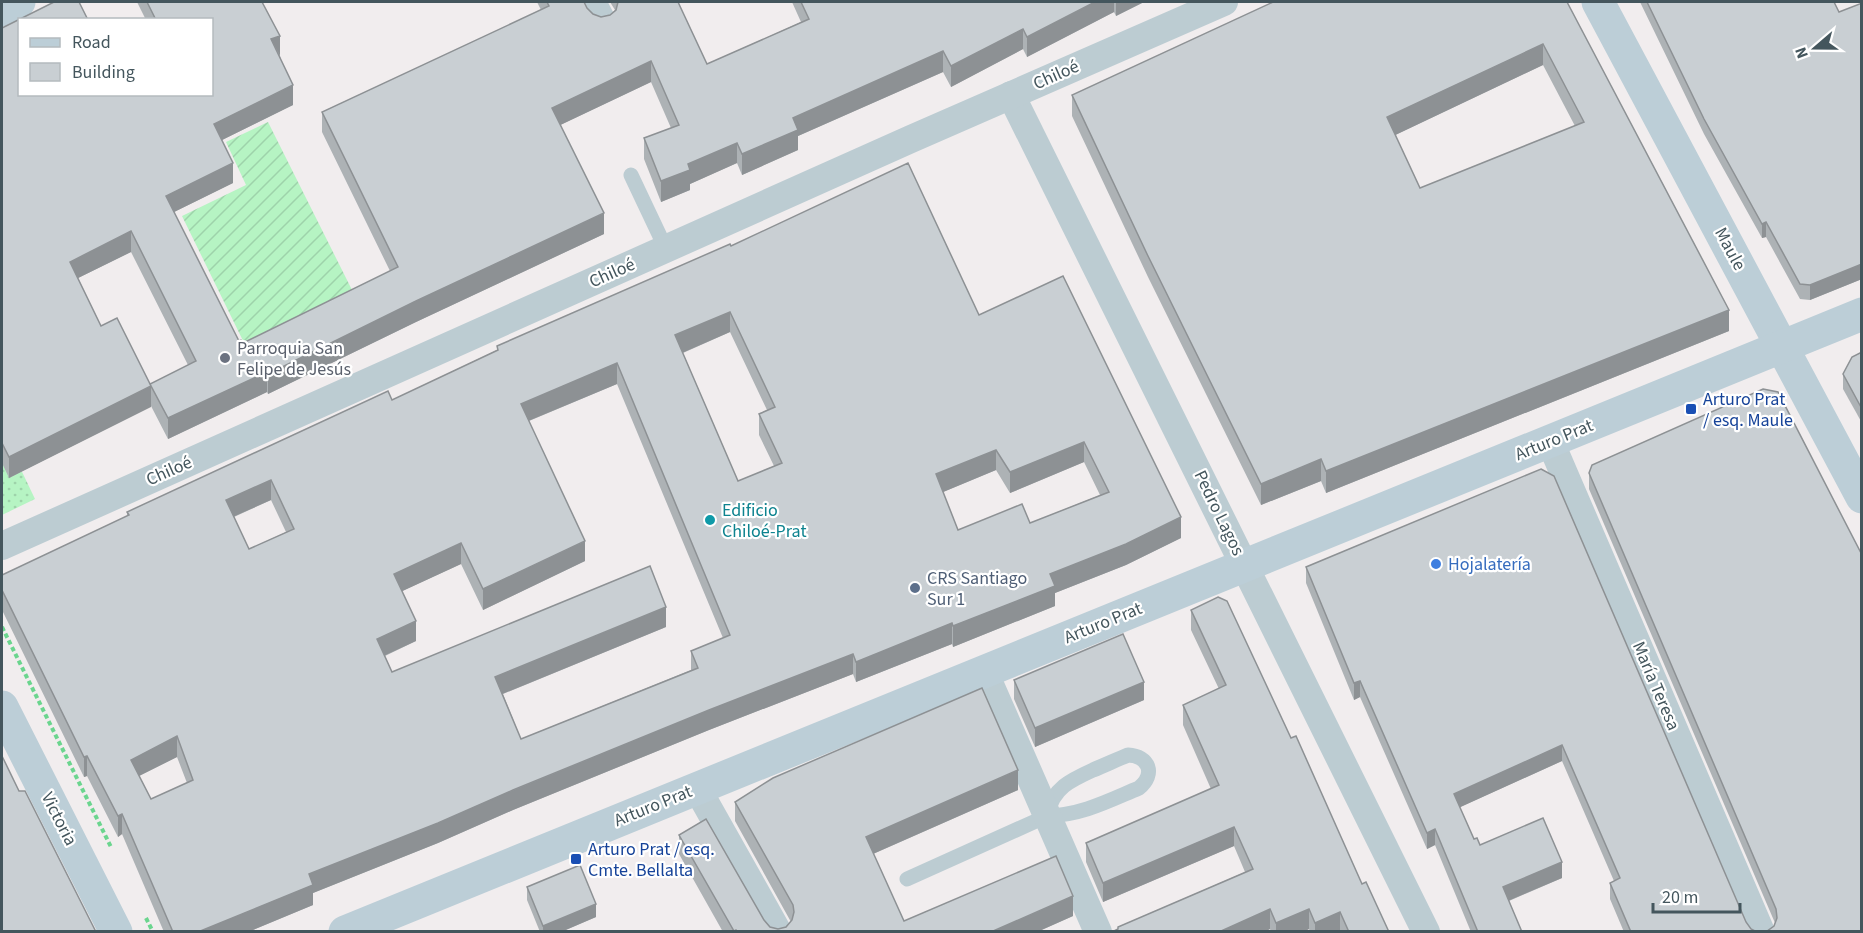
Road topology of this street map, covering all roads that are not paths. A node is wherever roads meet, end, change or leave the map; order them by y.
1 (19, 2) edge
2 (1224, 2) edge
3 (1598, 2) edge
4 (2, 10) edge
5 (1011, 95) junction
6 (631, 175) dead end
7 (666, 249) junction
8 (1862, 314) edge
9 (1781, 347) junction
10 (1550, 441) junction
11 (1862, 497) edge
12 (2, 546) edge
13 (1245, 565) junction
14 (984, 671) junction
15 (2, 708) edge
16 (697, 788) junction
17 (1047, 816) junction
18 (907, 879) dead end
19 (116, 932) edge
20 (345, 932) edge
21 (778, 932) edge
22 (1098, 932) edge
23 (1426, 932) edge
24 (1761, 932) edge

1 - 4 street
2 - 5 street, Chiloé
3 - 9 street, Maule
5 - 7 street, Chiloé
5 - 13 street, Pedro Lagos
6 - 7 lane
7 - 12 street, Chiloé
8 - 9 street, Arturo Prat
9 - 10 street, Arturo Prat
9 - 11 street, Maule
10 - 13 street, Arturo Prat
10 - 24 street, María Teresa
13 - 14 street, Arturo Prat
13 - 23 street, Pedro Lagos
14 - 16 street, Arturo Prat
14 - 17 street
15 - 19 street, Victoria
16 - 20 street, Arturo Prat
16 - 21 street
17 - 17 lane
17 - 18 lane
17 - 22 street

